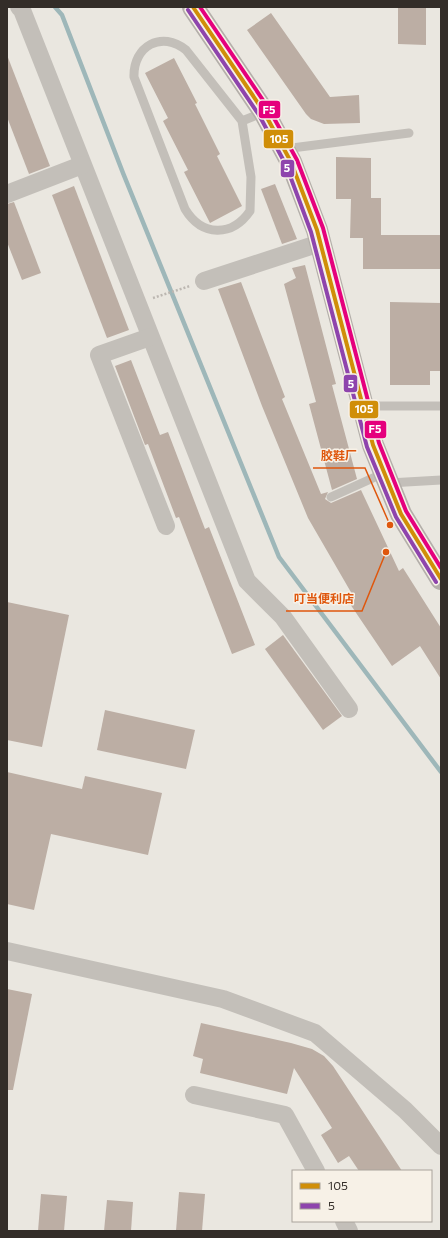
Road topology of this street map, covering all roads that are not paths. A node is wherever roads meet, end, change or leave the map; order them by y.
1 (19, 7) edge
2 (193, 7) edge
3 (264, 112) junction
4 (242, 121) junction
5 (409, 133) dead end
6 (284, 149) junction
7 (82, 165) junction
8 (7, 194) edge
9 (320, 243) junction
10 (204, 281) road end
11 (150, 337) junction
12 (363, 406) junction
13 (441, 406) edge
14 (386, 478) junction
15 (441, 480) edge
16 (331, 497) dead end
17 (166, 526) dead end
18 (441, 579) edge
19 (349, 708) dead end
20 (7, 951) edge
21 (194, 1095) dead end
22 (441, 1146) edge
23 (315, 1170) edge
24 (344, 1222) edge
25 (349, 1231) edge

1 - 7 street
2 - 3 main road
3 - 4 lane
3 - 6 main road
4 - 4 lane
5 - 6 lane
6 - 9 main road
7 - 8 street
7 - 11 street
9 - 10 street
9 - 12 main road
11 - 17 street
11 - 19 street
12 - 13 lane
12 - 14 main road
14 - 15 lane
14 - 16 lane
14 - 18 main road
20 - 22 street
21 - 23 street
24 - 25 street

